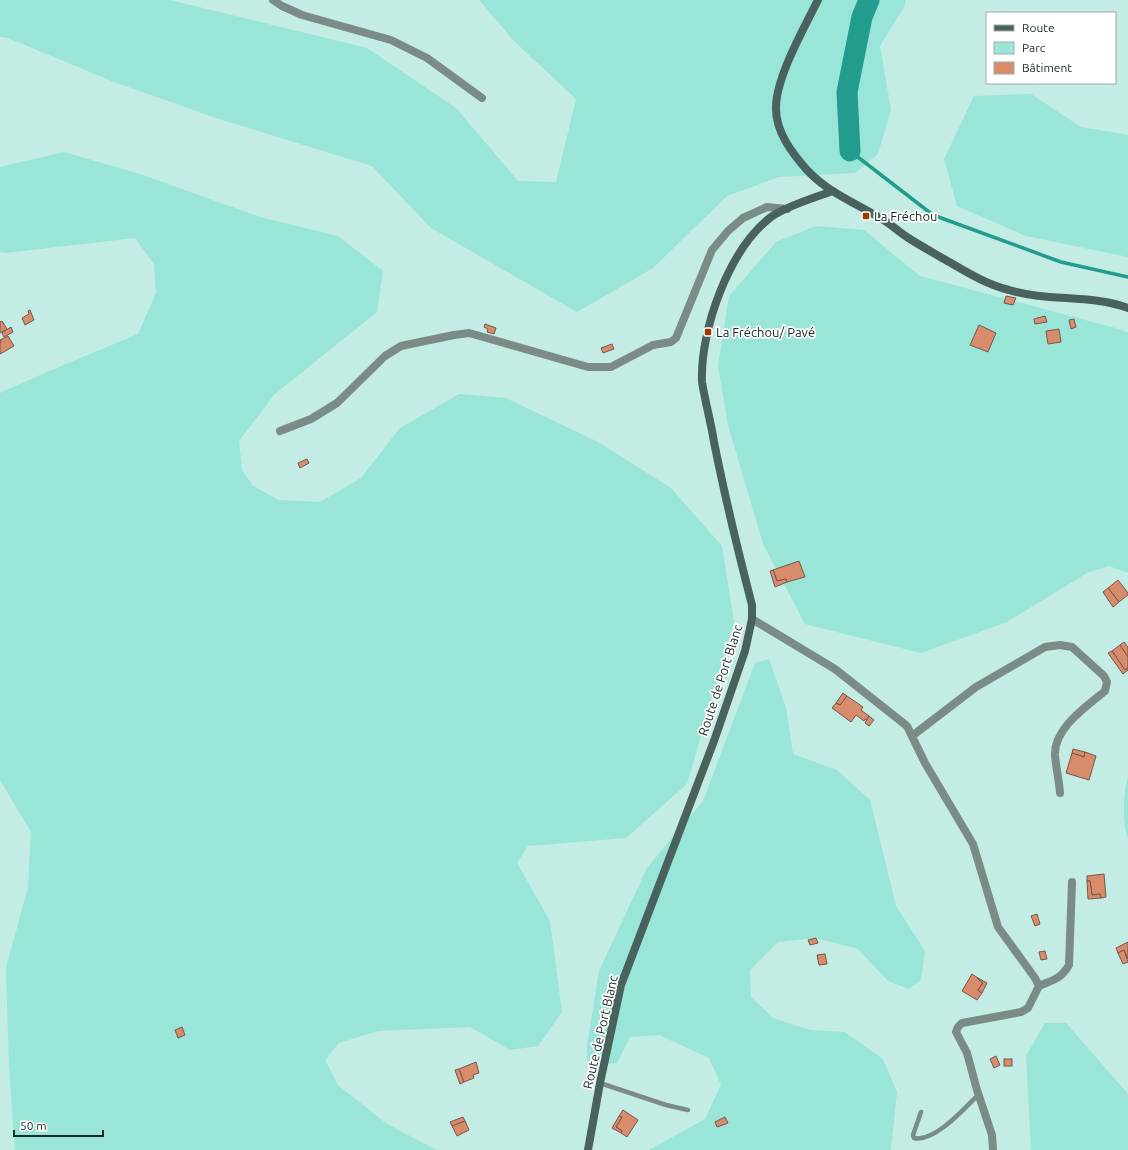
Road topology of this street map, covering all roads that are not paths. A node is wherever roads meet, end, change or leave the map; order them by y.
1 (273, 0) edge
2 (818, 0) edge
3 (482, 98) dead end
4 (833, 191) junction
5 (787, 209) junction
6 (1128, 308) edge
7 (280, 431) dead end
8 (752, 619) junction
9 (912, 736) junction
10 (1060, 793) dead end
11 (1072, 882) dead end
12 (1039, 986) junction
13 (600, 1083) junction
14 (978, 1095) junction
15 (688, 1110) dead end
16 (921, 1112) dead end
17 (588, 1150) edge
18 (993, 1150) edge

1 - 3 street
2 - 4 street
4 - 5 street, Route de Port Blanc
4 - 6 street
5 - 7 street
5 - 8 street, Route de Port Blanc
8 - 9 street
8 - 13 street, Route de Port Blanc
9 - 10 street
9 - 12 street
11 - 12 street
12 - 14 street
13 - 15 lane
13 - 17 street, Route de Port Blanc
14 - 16 lane
14 - 18 street

